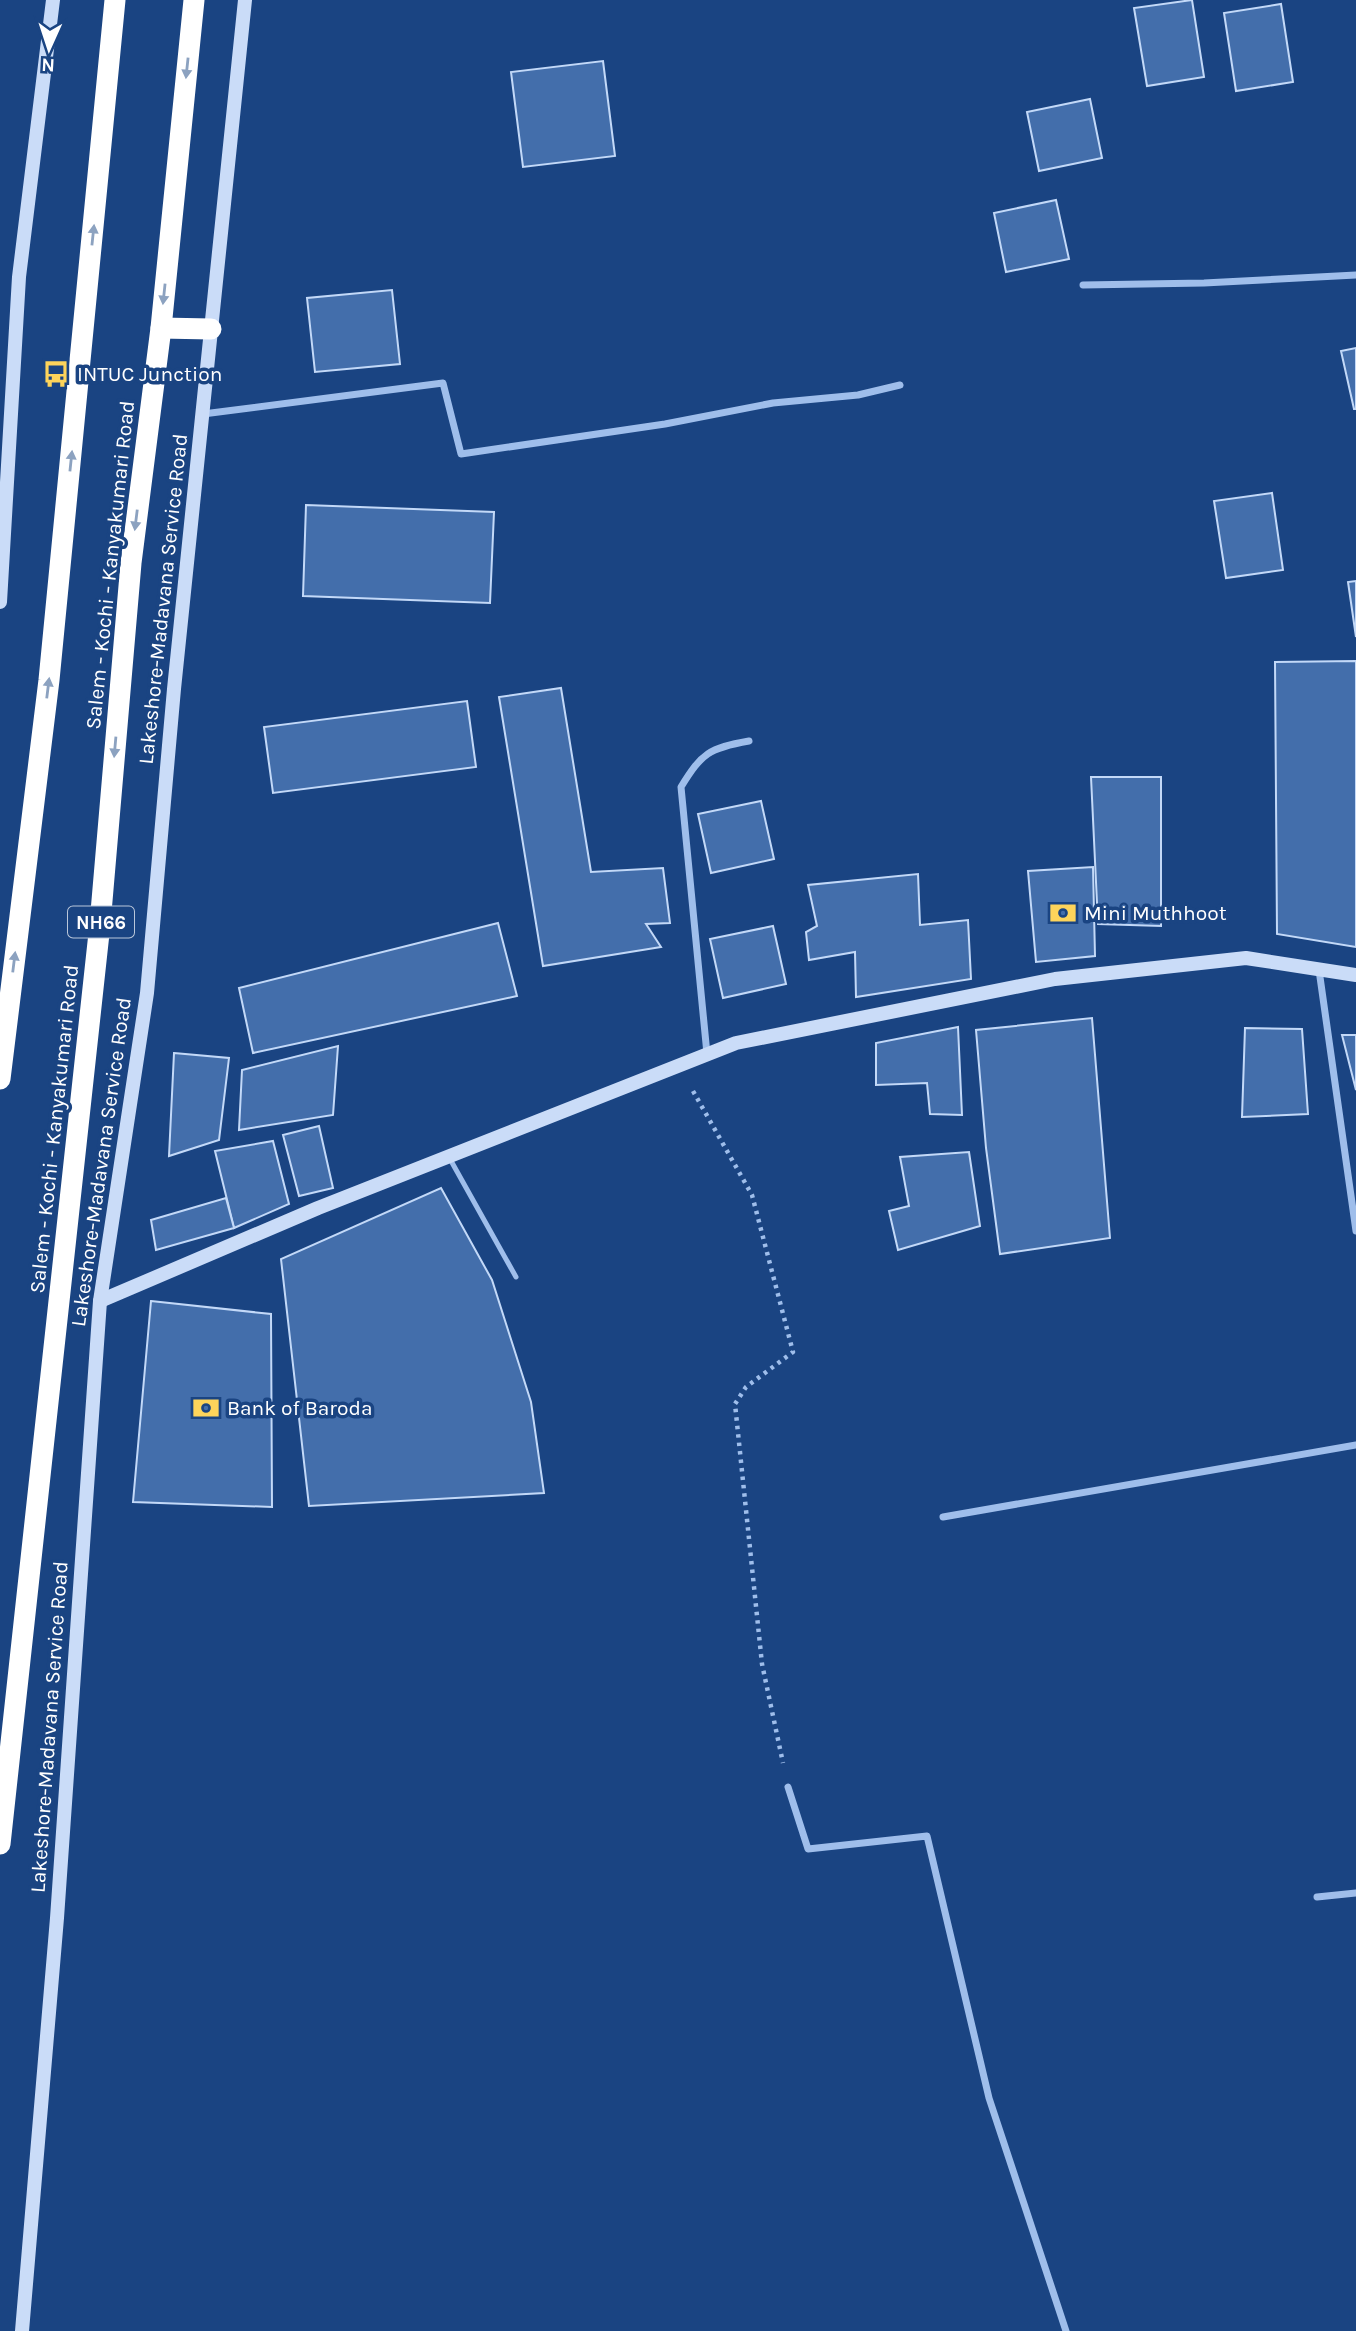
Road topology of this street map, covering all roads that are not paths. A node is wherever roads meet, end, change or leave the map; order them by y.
1 (53, 0) edge
2 (115, 0) edge
3 (194, 0) edge
4 (245, 0) edge
5 (1356, 275) edge
6 (1083, 285) dead end
7 (161, 328) junction
8 (211, 330) junction
9 (900, 385) dead end
10 (202, 415) junction
11 (4, 466) edge
12 (0, 602) edge
13 (749, 741) dead end
14 (1319, 969) junction
15 (1356, 975) edge
16 (707, 1055) junction
17 (0, 1079) edge
18 (449, 1156) junction
19 (1356, 1231) edge
20 (516, 1277) dead end
21 (100, 1301) junction
22 (1356, 1445) edge
23 (943, 1517) dead end
24 (788, 1787) road end
25 (0, 1844) edge
26 (1356, 1893) edge
27 (1317, 1897) dead end
28 (22, 2331) edge
29 (1066, 2331) edge

1 - 11 street
17 -> 2 highway
3 -> 7 highway, Salem - Kochi - Kanyakumari Road / NH66
4 - 8 street, Lakeshore-Madavana Service Road
5 - 6 street
7 - 8 highway
7 -> 25 highway, Salem - Kochi - Kanyakumari Road / NH66
8 - 10 street, Lakeshore-Madavana Service Road
9 - 10 street
10 - 21 street, Lakeshore-Madavana Service Road
11 - 12 street
13 - 16 street
14 - 15 street
14 - 16 street
14 - 19 street
16 - 18 street
18 - 20 lane
18 - 21 street
21 - 28 street, Lakeshore-Madavana Service Road
22 - 23 street
24 - 29 street
26 - 27 street

